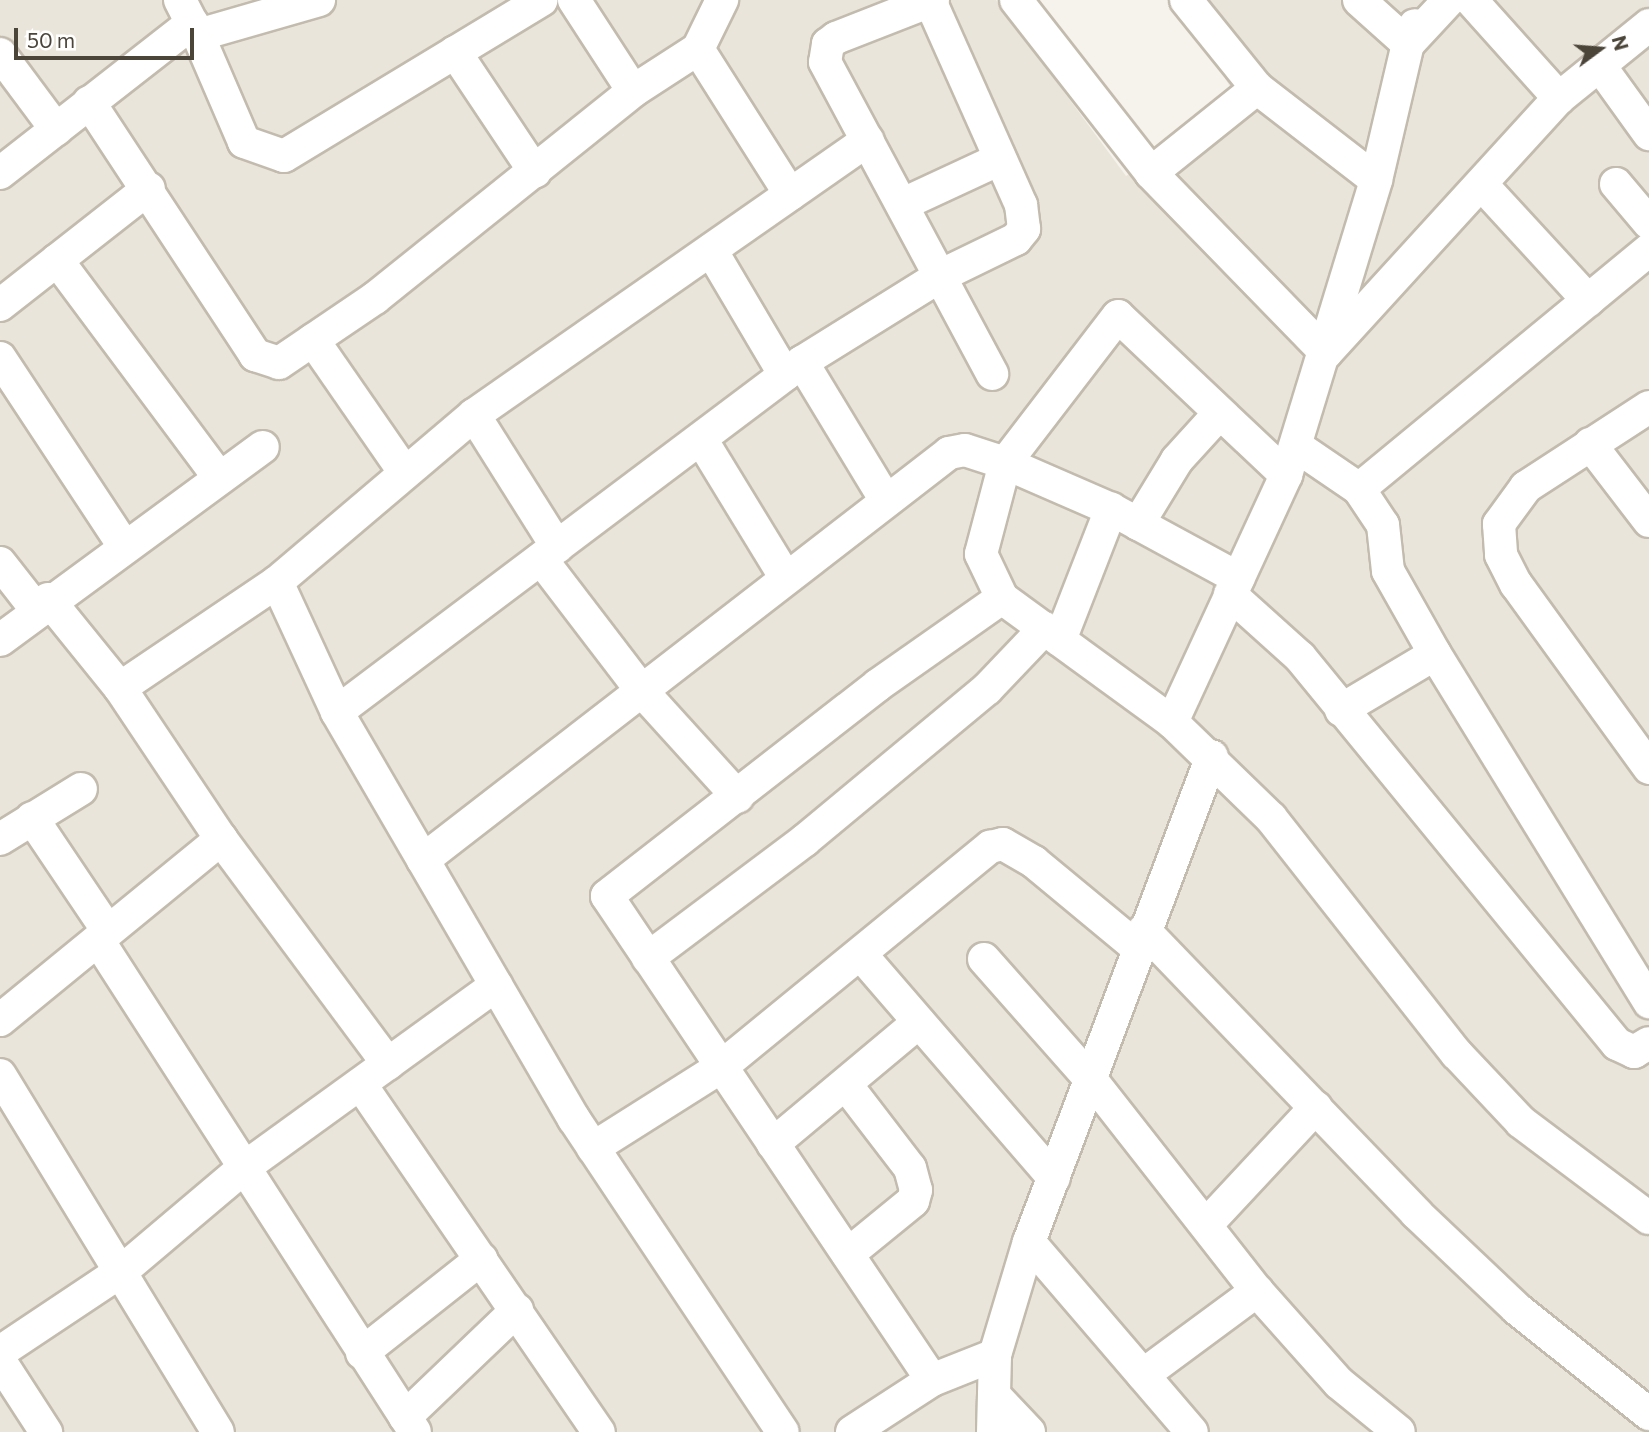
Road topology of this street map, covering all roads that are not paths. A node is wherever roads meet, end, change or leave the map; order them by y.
1 (319, 0) edge
2 (541, 0) edge
3 (574, 0) edge
4 (722, 0) edge
5 (932, 0) edge
6 (1016, 0) edge
7 (1186, 0) edge
8 (1359, 0) edge
9 (1421, 0) edge
10 (1449, 0) edge
11 (1471, 0) edge
12 (874, 9) edge
13 (190, 20) edge
14 (1649, 25) edge
15 (1408, 44) junction
16 (698, 48) junction
17 (454, 52) junction
18 (0, 54) edge
19 (1600, 66) junction
20 (9, 88) edge
21 (1257, 88) junction
22 (633, 91) junction
23 (1559, 98) junction
24 (89, 102) junction
25 (56, 129) junction
26 (1649, 134) edge
27 (868, 140) junction
28 (1000, 159) junction
29 (535, 172) junction
30 (0, 173) edge
31 (1152, 173) junction
32 (1376, 180) junction
33 (1616, 184) dead end
34 (1484, 187) junction
35 (149, 188) junction
36 (790, 194) junction
37 (903, 204) junction
38 (1649, 244) edge
39 (711, 250) junction
40 (57, 260) junction
41 (942, 275) junction
42 (1588, 300) junction
43 (0, 305) edge
44 (313, 340) junction
45 (1320, 354) junction
46 (0, 358) edge
47 (794, 368) junction
48 (992, 374) dead end
49 (1649, 407) edge
50 (474, 415) junction
51 (1218, 415) junction
52 (701, 439) junction
53 (1590, 443) junction
54 (262, 447) dead end
55 (1291, 460) junction
56 (1005, 463) junction
57 (403, 470) junction
58 (218, 476) junction
59 (1359, 489) junction
60 (885, 499) junction
61 (1125, 517) junction
62 (1649, 521) edge
63 (124, 546) junction
64 (549, 553) junction
65 (0, 563) edge
66 (784, 575) junction
67 (278, 582) junction
68 (1234, 586) junction
69 (1002, 598) junction
70 (42, 604) junction
71 (1052, 634) junction
72 (0, 640) edge
73 (1435, 654) junction
74 (120, 688) junction
75 (641, 690) junction
76 (1341, 710) junction
77 (337, 712) junction
78 (1172, 722) junction
79 (1212, 756) junction
80 (1649, 768) edge
81 (80, 789) dead end
82 (738, 797) junction
83 (32, 818) junction
84 (0, 839) edge
85 (221, 839) junction
86 (423, 860) junction
87 (103, 935) junction
88 (1141, 939) junction
89 (863, 957) junction
90 (648, 958) junction
91 (984, 959) dead end
92 (496, 985) junction
93 (1649, 1002) edge
94 (0, 1020) edge
95 (919, 1022) junction
96 (1649, 1043) edge
97 (388, 1064) junction
98 (721, 1066) junction
99 (1093, 1082) junction
100 (2, 1085) edge
101 (360, 1085) junction
102 (847, 1086) junction
103 (1316, 1107) junction
104 (773, 1144) junction
105 (593, 1148) junction
106 (246, 1167) junction
107 (1054, 1178) junction
108 (1649, 1218) edge
109 (1206, 1225) junction
110 (1029, 1242) junction
111 (848, 1254) junction
112 (481, 1259) junction
113 (123, 1270) junction
114 (1257, 1291) junction
115 (517, 1310) junction
116 (0, 1352) edge
117 (362, 1353) junction
118 (995, 1355) junction
119 (0, 1361) edge
120 (1143, 1375) junction
121 (932, 1380) junction
122 (994, 1395) junction
123 (1642, 1413) edge
124 (410, 1425) edge
125 (46, 1432) edge
126 (218, 1432) edge
127 (599, 1432) edge
128 (783, 1432) edge
129 (852, 1432) edge
130 (993, 1432) edge
131 (1029, 1432) edge
132 (1192, 1432) edge
133 (1399, 1432) edge

1 - 13 street
2 - 17 street
3 - 22 street
4 - 16 street
5 - 12 street
5 - 28 street
6 - 31 street
7 - 21 street
8 - 15 street
9 - 15 street
10 - 15 street
11 - 23 street
12 - 27 street
13 - 17 street
13 - 24 street
14 - 19 street
15 - 32 street
16 - 22 street
16 - 36 street
17 - 29 street
18 - 20 street
19 - 23 street
19 - 26 street
20 - 25 street
21 - 31 street
21 - 32 street
22 - 29 street
23 - 34 street
24 - 25 street
24 - 35 street
25 - 30 street
27 - 36 street
27 - 37 street
28 - 37 street
28 - 41 street
29 - 44 street
31 - 45 street
32 - 45 street
33 - 38 street
34 - 42 street
34 - 45 street
35 - 40 street
35 - 44 street
36 - 39 street
37 - 41 street
38 - 42 street
39 - 47 street
39 - 50 street
40 - 43 street
40 - 58 street
41 - 47 street
41 - 48 street
42 - 59 street
44 - 57 street
45 - 55 street
46 - 63 street
47 - 52 street
47 - 60 street
49 - 53 street
50 - 57 street
50 - 64 street
51 - 55 street
51 - 56 street
51 - 61 street
52 - 64 street
52 - 66 street
53 - 62 street
53 - 80 street
54 - 58 street
55 - 59 street
55 - 68 street
56 - 60 street
56 - 61 street
56 - 69 street
57 - 67 street
58 - 63 street
59 - 73 street
60 - 66 street
61 - 68 street
61 - 71 street
63 - 70 street
64 - 75 street
64 - 77 street
65 - 70 street
66 - 75 street
67 - 74 street
67 - 77 street
68 - 76 street
68 - 78 street
69 - 71 street
69 - 82 street
70 - 72 street
70 - 74 street
71 - 78 street
71 - 90 street
73 - 76 street
73 - 93 street
74 - 85 street
75 - 82 street
75 - 86 street
76 - 96 street
77 - 86 street
78 - 79 street
79 - 88 street
79 - 108 street
81 - 83 street
82 - 90 street
83 - 84 street
83 - 87 street
85 - 87 street
85 - 97 street
86 - 92 street
87 - 94 street
87 - 106 street
88 - 89 street
88 - 99 street
88 - 103 street
89 - 95 street
89 - 98 street
90 - 98 street
91 - 99 street
92 - 97 street
92 - 105 street
95 - 102 street
95 - 107 street
97 - 101 street
98 - 104 street
98 - 105 street
99 - 107 street
99 - 109 street
100 - 113 street
101 - 106 street
101 - 112 street
102 - 104 street
102 - 111 street
103 - 109 street
103 - 123 street
104 - 111 street
105 - 128 street
106 - 113 street
106 - 117 street
107 - 110 street
109 - 114 street
110 - 118 street
110 - 120 street
111 - 121 street
112 - 115 street
112 - 117 street
113 - 116 street
113 - 126 street
114 - 120 street
114 - 133 street
115 - 124 street
115 - 127 street
117 - 124 street
118 - 121 street
118 - 122 street
119 - 125 street
120 - 132 street
121 - 129 street
122 - 130 street
122 - 131 street

